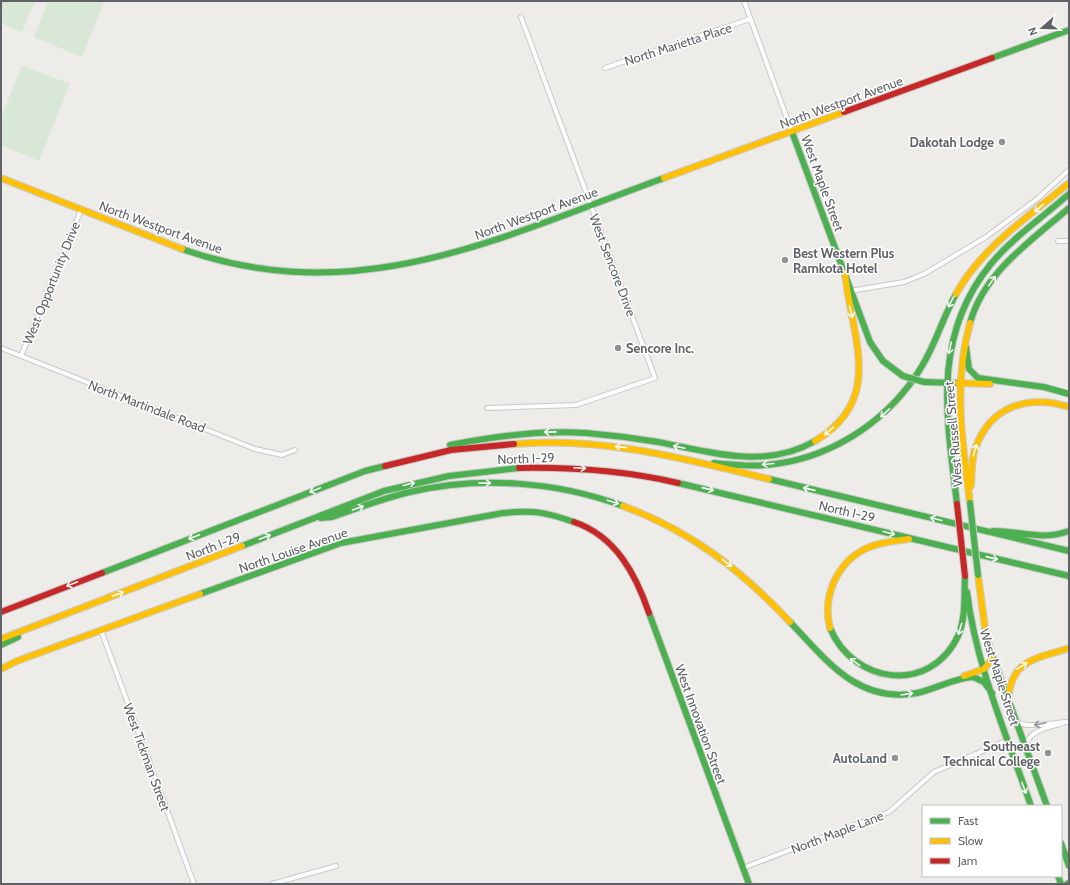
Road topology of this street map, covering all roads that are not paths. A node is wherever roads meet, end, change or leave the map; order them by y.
1 (744, 1) edge
2 (521, 17) dead end
3 (750, 20) junction
4 (1069, 30) edge
5 (605, 68) dead end
6 (792, 132) junction
7 (1069, 170) edge
8 (1, 178) edge
9 (1069, 183) edge
10 (1069, 194) edge
11 (590, 205) junction
12 (1069, 208) edge
13 (81, 210) junction
14 (1058, 241) dead end
15 (1069, 241) edge
16 (849, 291) junction
17 (965, 339) junction
18 (1, 348) edge
19 (21, 356) junction
20 (946, 383) junction
21 (958, 383) junction
22 (1034, 385) junction
23 (1069, 394) edge
24 (1069, 407) edge
25 (487, 408) dead end
26 (295, 450) dead end
27 (437, 452) junction
28 (674, 456) junction
29 (970, 502) junction
30 (307, 521) junction
31 (1069, 530) edge
32 (985, 531) junction
33 (913, 539) junction
34 (1069, 551) edge
35 (632, 572) joint
36 (965, 576) junction
37 (1069, 576) edge
38 (38, 597) junction
39 (1, 608) edge
40 (1, 612) edge
41 (43, 624) junction
42 (102, 630) junction
43 (1, 639) edge
44 (1, 645) edge
45 (990, 648) junction
46 (1069, 648) edge
47 (1, 669) edge
48 (984, 669) junction
49 (924, 690) junction
50 (992, 693) junction
51 (1008, 700) junction
52 (1016, 720) junction
53 (1068, 722) edge
54 (1008, 740) junction
55 (1025, 747) junction
56 (1031, 805) edge
57 (1047, 805) edge
58 (1062, 846) edge
59 (336, 866) dead end
60 (1069, 866) edge
61 (743, 868) junction
62 (194, 884) edge
63 (272, 884) edge
64 (749, 884) edge

1 - 3 street, West Maple Street
2 - 11 street, West Sencore Drive
3 - 5 street, North Marietta Place
3 - 6 street, West Maple Street
4 - 6 main road, North Westport Avenue
6 - 11 main road, North Westport Avenue
6 - 16 main road, West Maple Street
7 - 16 street
8 - 13 main road, North Westport Avenue
9 -> 28 main road
10 -> 20 main road, West Russell Street
11 - 13 main road, North Westport Avenue
11 - 25 street, West Sencore Drive
17 -> 12 main road, West Russell Street
13 - 19 street, West Opportunity Drive
14 - 15 street
16 - 20 main road, bridge
16 -> 27 main road
17 - 21 main road, West Russell Street
17 - 22 main road
18 - 19 street, North Martindale Road
19 - 26 street, North Martindale Road
20 - 21 main road
20 - 36 main road, West Russell Street, bridge
21 - 22 main road
21 - 29 main road, West Russell Street
22 - 23 main road
29 -> 24 main road
28 -> 27 main road, North I-29
27 -> 38 main road, North I-29
32 -> 28 main road, North I-29
29 - 45 main road, West Russell Street, bridge
30 -> 33 main road, North I-29
41 -> 30 main road, North I-29
30 -> 49 main road
31 - 32 main road
32 - 34 main road, North I-29
36 -> 33 main road
33 -> 37 main road, North I-29
35 - 42 main road, North Louise Avenue
35 - 61 main road, West Innovation Street
36 - 48 main road, West Maple Street
38 - 39 main road
38 - 40 main road, North I-29
41 - 43 main road, North I-29
41 - 44 main road
42 - 47 main road, North Louise Avenue
42 - 62 street, West Tickman Street
45 - 48 main road
45 - 51 main road, West Maple Street
51 -> 46 main road
48 - 49 main road
48 - 50 main road, West Maple Street
49 - 50 main road
50 - 54 main road, West Maple Street
51 - 52 main road, West Maple Street
53 -> 52 street
52 - 55 main road, West Maple Street
53 - 55 street
54 -> 56 main road, West Maple Street
54 - 61 street, North Maple Lane
55 - 57 main road, West Maple Street
58 - 60 main road
59 - 63 street
61 - 64 main road, West Innovation Street

